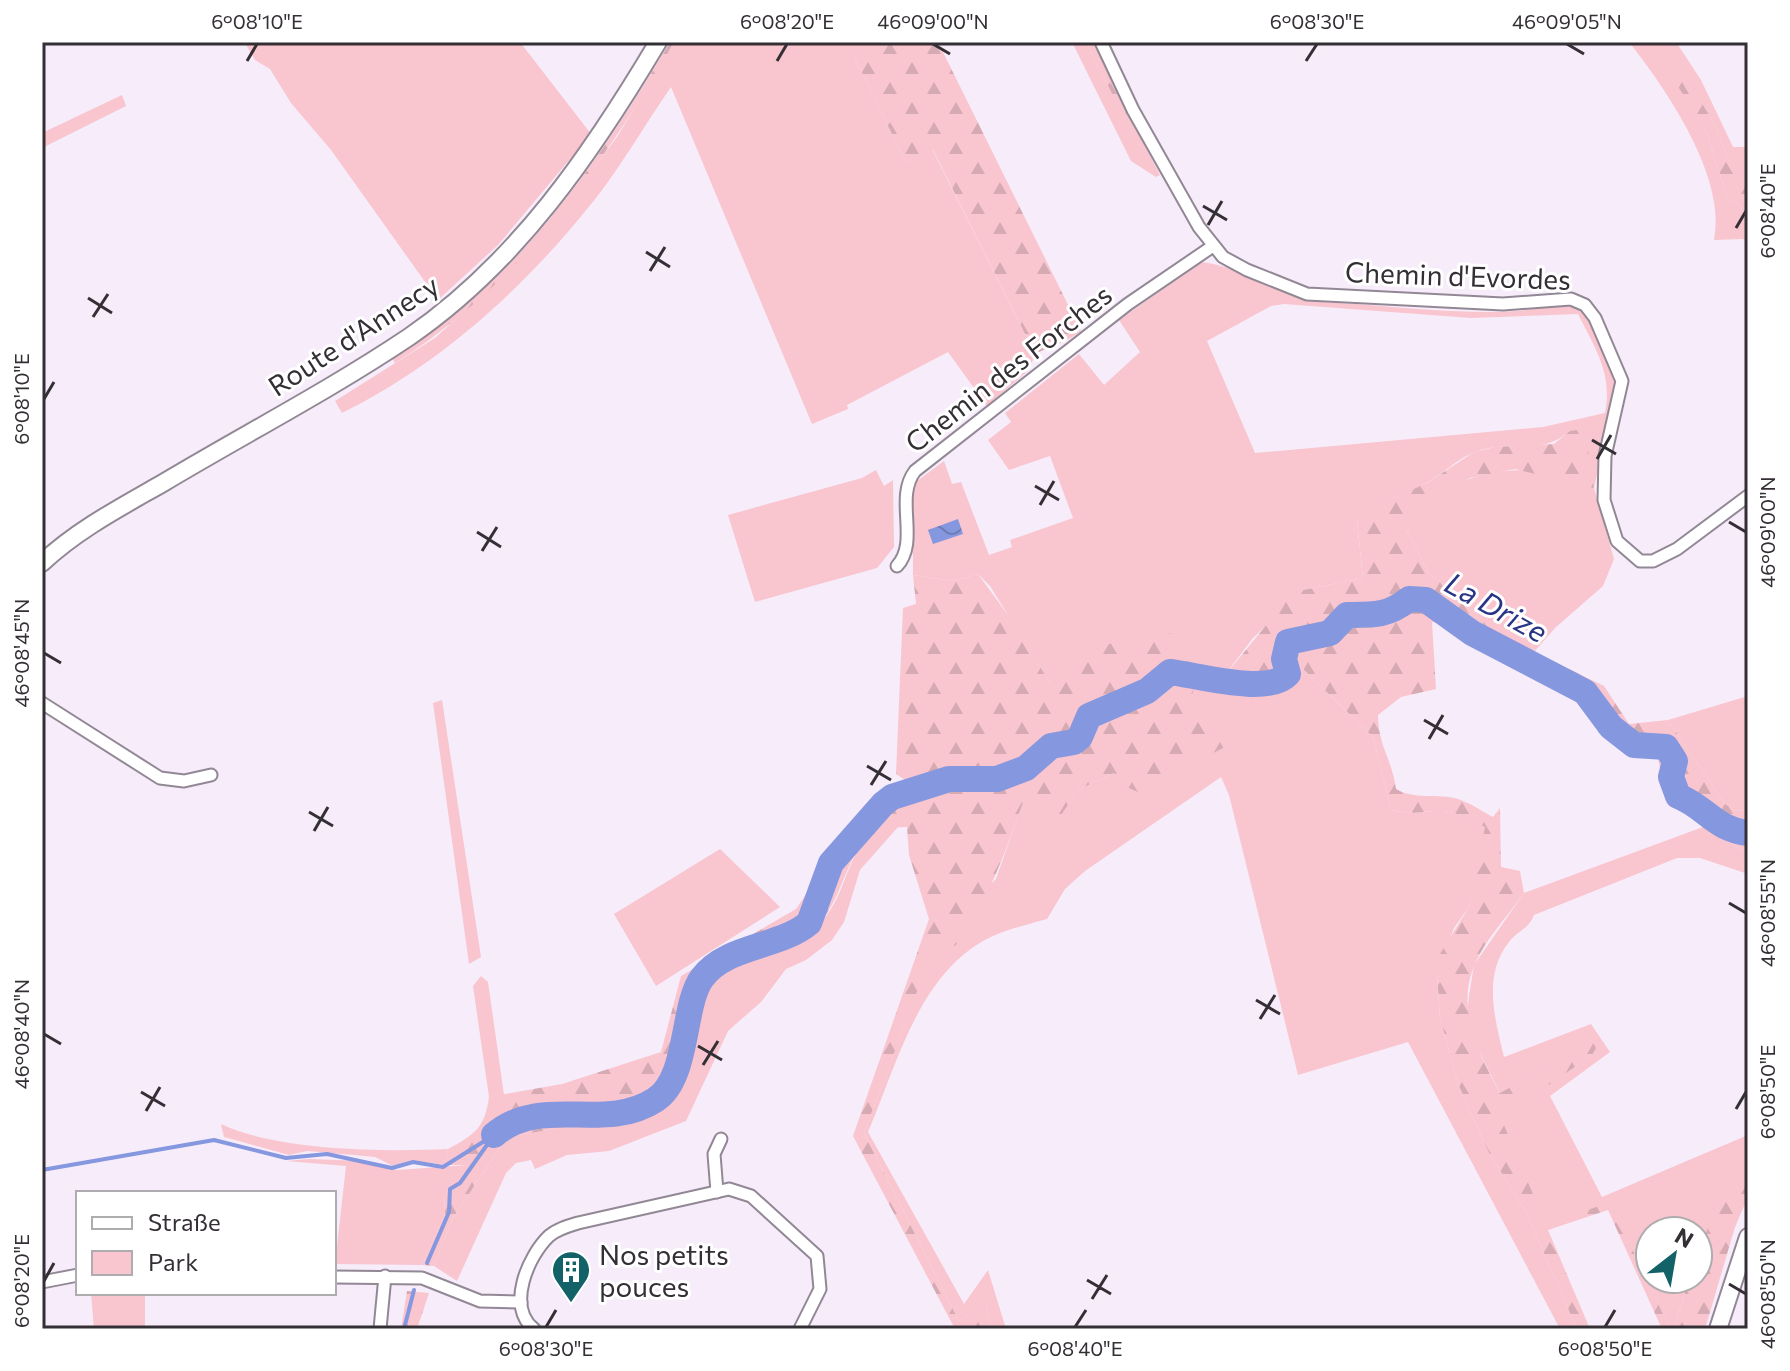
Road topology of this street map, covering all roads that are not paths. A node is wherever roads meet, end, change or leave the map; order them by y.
1 (658, 42) edge
2 (1101, 42) edge
3 (1213, 246) junction
4 (1748, 496) edge
5 (42, 563) edge
6 (897, 566) dead end
7 (42, 703) edge
8 (211, 775) dead end
9 (721, 1139) dead end
10 (717, 1192) junction
11 (1748, 1237) edge
12 (76, 1275) edge
13 (385, 1276) junction
14 (336, 1277) edge
15 (42, 1282) edge
16 (521, 1302) junction
17 (380, 1329) edge
18 (534, 1329) edge
19 (800, 1329) edge
20 (1718, 1329) edge

1 - 5 main road, Route d'Annecy
2 - 3 street, Chemin d'Evordes
3 - 4 street, Chemin d'Evordes
3 - 6 street, Chemin des Forches
7 - 8 street
9 - 10 street
10 - 16 street
10 - 19 street
11 - 20 main road
12 - 15 street
13 - 14 street
13 - 16 street
13 - 17 street
16 - 18 street

